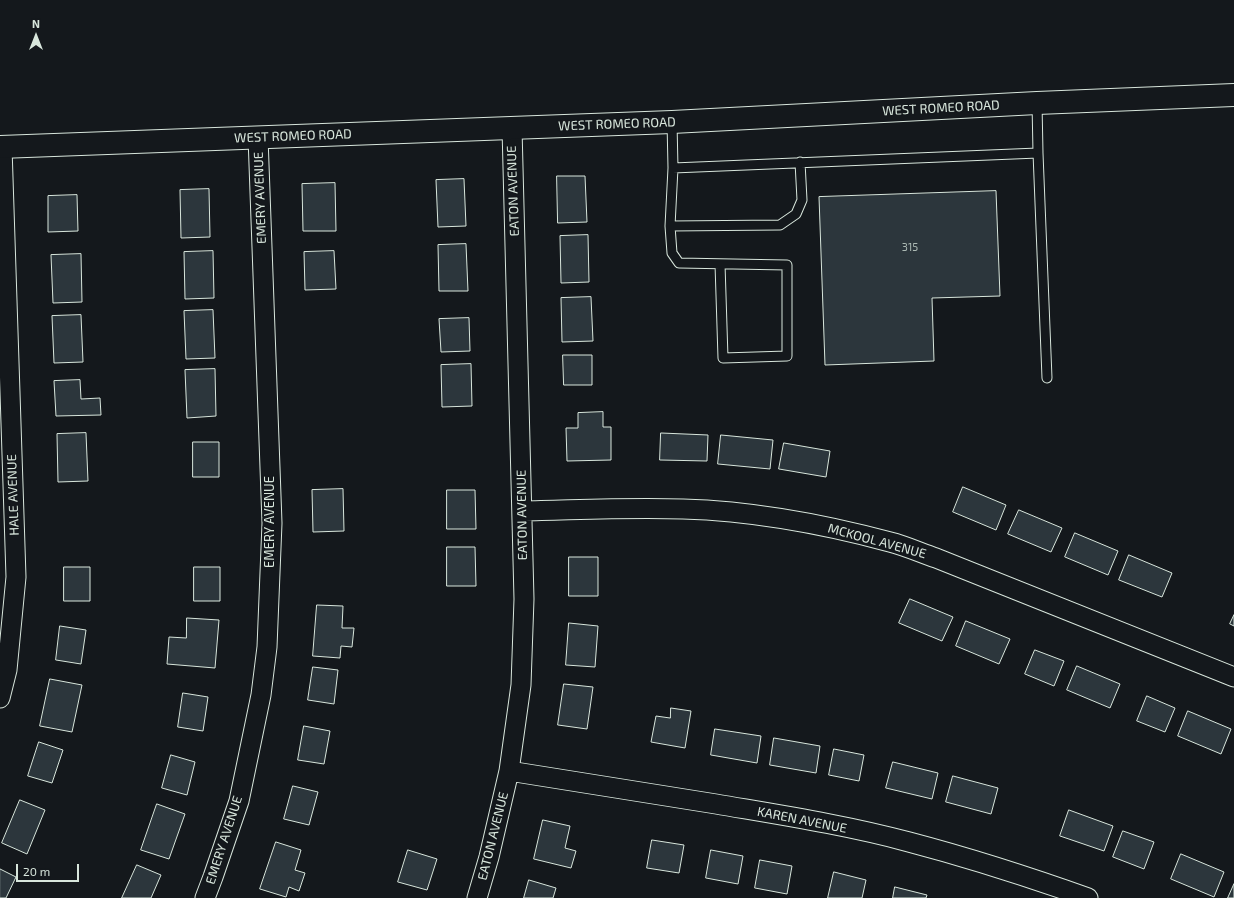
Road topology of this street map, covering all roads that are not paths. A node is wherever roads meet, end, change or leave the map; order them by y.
1 (1234, 95) edge
2 (1037, 103) junction
3 (672, 122) junction
4 (512, 128) junction
5 (258, 137) junction
6 (1, 147) edge
7 (1038, 153) junction
8 (800, 162) junction
9 (673, 168) junction
10 (670, 226) junction
11 (720, 264) junction
12 (1047, 378) dead end
13 (522, 511) junction
14 (1234, 677) edge
15 (0, 698) edge
16 (509, 771) junction
17 (204, 898) edge
18 (477, 898) edge
19 (1088, 898) edge

1 - 2 main road, WEST ROMEO ROAD
2 - 3 main road, WEST ROMEO ROAD
2 - 7 lane
3 - 4 main road, WEST ROMEO ROAD
3 - 9 lane
4 - 5 main road, WEST ROMEO ROAD
4 - 13 street, EATON AVENUE
5 - 6 main road, WEST ROMEO ROAD
5 - 17 street, EMERY AVENUE
6 - 15 street, HALE AVENUE
7 - 8 lane
7 - 12 lane
8 - 9 lane
8 - 10 lane
9 - 10 lane
10 - 11 lane
11 - 11 lane
13 - 14 street, MCKOOL AVENUE
13 - 16 street, EATON AVENUE
16 - 18 street, EATON AVENUE
16 - 19 street, KAREN AVENUE

